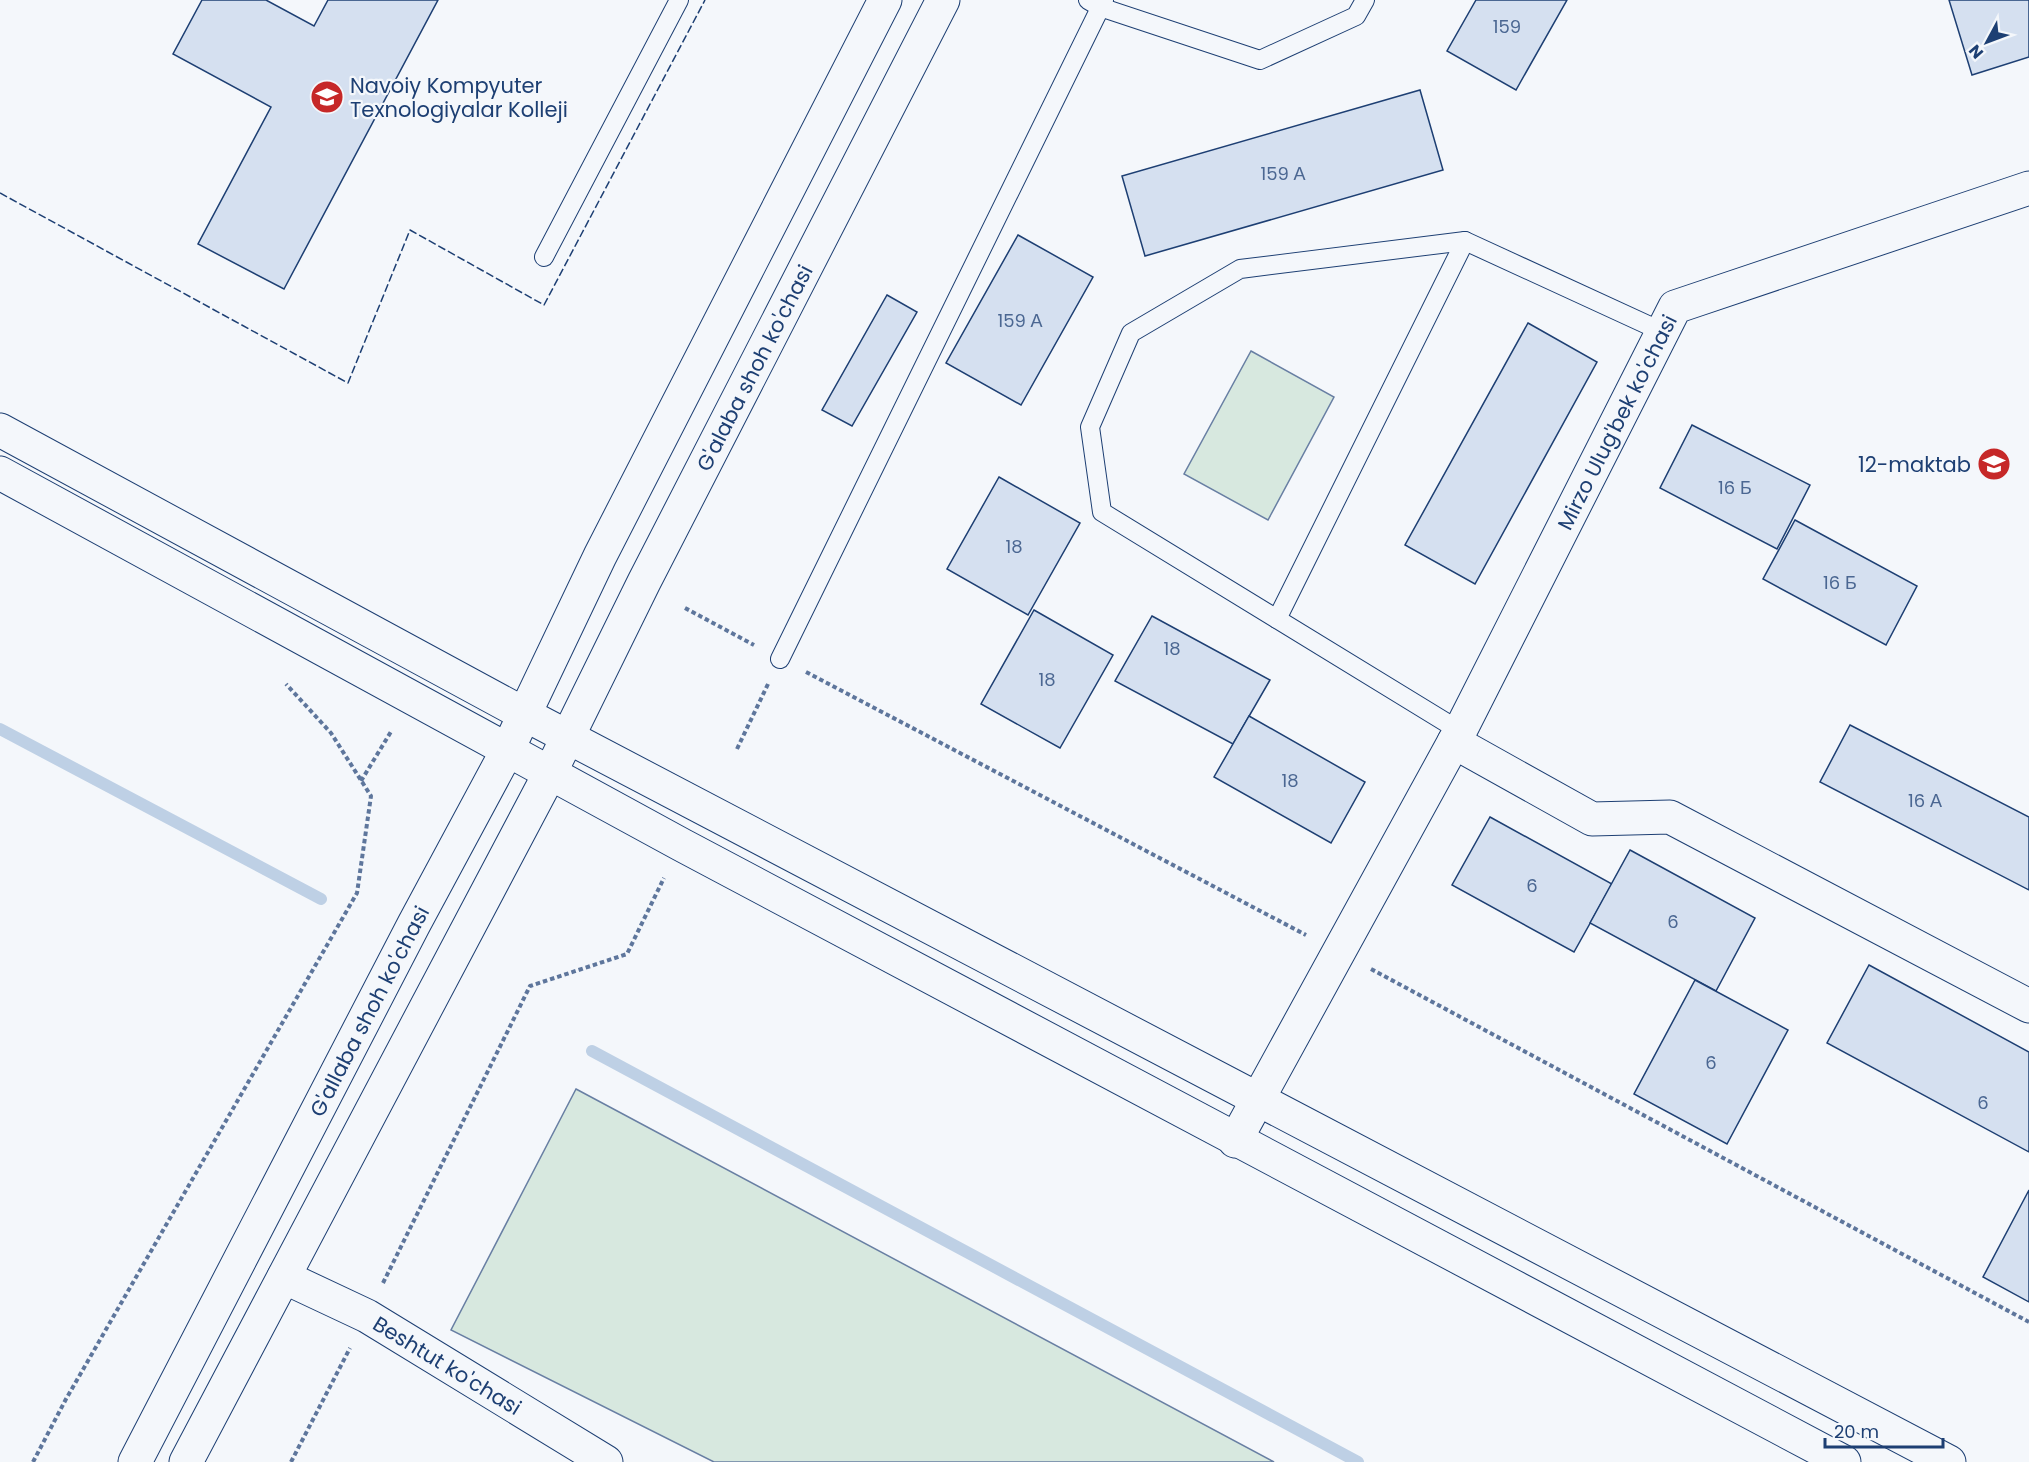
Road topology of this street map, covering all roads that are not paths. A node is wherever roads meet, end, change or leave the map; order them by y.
1 (679, 0) edge
2 (885, 0) edge
3 (943, 0) edge
4 (1365, 0) edge
5 (1097, 2) edge
6 (2029, 188) edge
7 (1465, 241) junction
8 (544, 257) dead end
9 (1663, 332) junction
10 (0, 430) edge
11 (0, 473) edge
12 (1277, 619) junction
13 (780, 659) road end
14 (524, 714) junction
15 (1457, 736) junction
16 (568, 737) junction
17 (507, 751) junction
18 (550, 773) junction
19 (2029, 1006) edge
20 (1257, 1099) junction
21 (1235, 1140) junction
22 (284, 1277) junction
23 (135, 1462) edge
24 (186, 1462) edge
25 (606, 1462) edge
26 (1844, 1462) edge
27 (1949, 1462) edge

1 - 8 lane
2 - 14 main road, G'allaba shoh ko'chasi
3 - 16 main road, G'alaba shoh ko'chasi
4 - 5 lane
5 - 13 lane
6 - 9 main road, Mirzo Ulug'bek ko'chasi
7 - 9 lane
7 - 12 lane
7 - 12 lane
9 - 15 main road, Mirzo Ulug'bek ko'chasi
10 - 14 main road
11 - 17 main road
12 - 15 lane
14 - 16 main road
14 - 17 main road, G'allaba shoh ko'chasi
15 - 19 main road
15 - 20 main road, Mirzo Ulug'bek ko'chasi
16 - 18 main road
16 - 20 main road
17 - 18 main road
17 - 23 main road, G'allaba shoh ko'chasi
18 - 21 main road
18 - 22 main road
20 - 21 main road, Mirzo Ulug'bek ko'chasi
20 - 27 main road
21 - 26 main road
22 - 24 main road
22 - 25 main road, Beshtut ko'chasi

